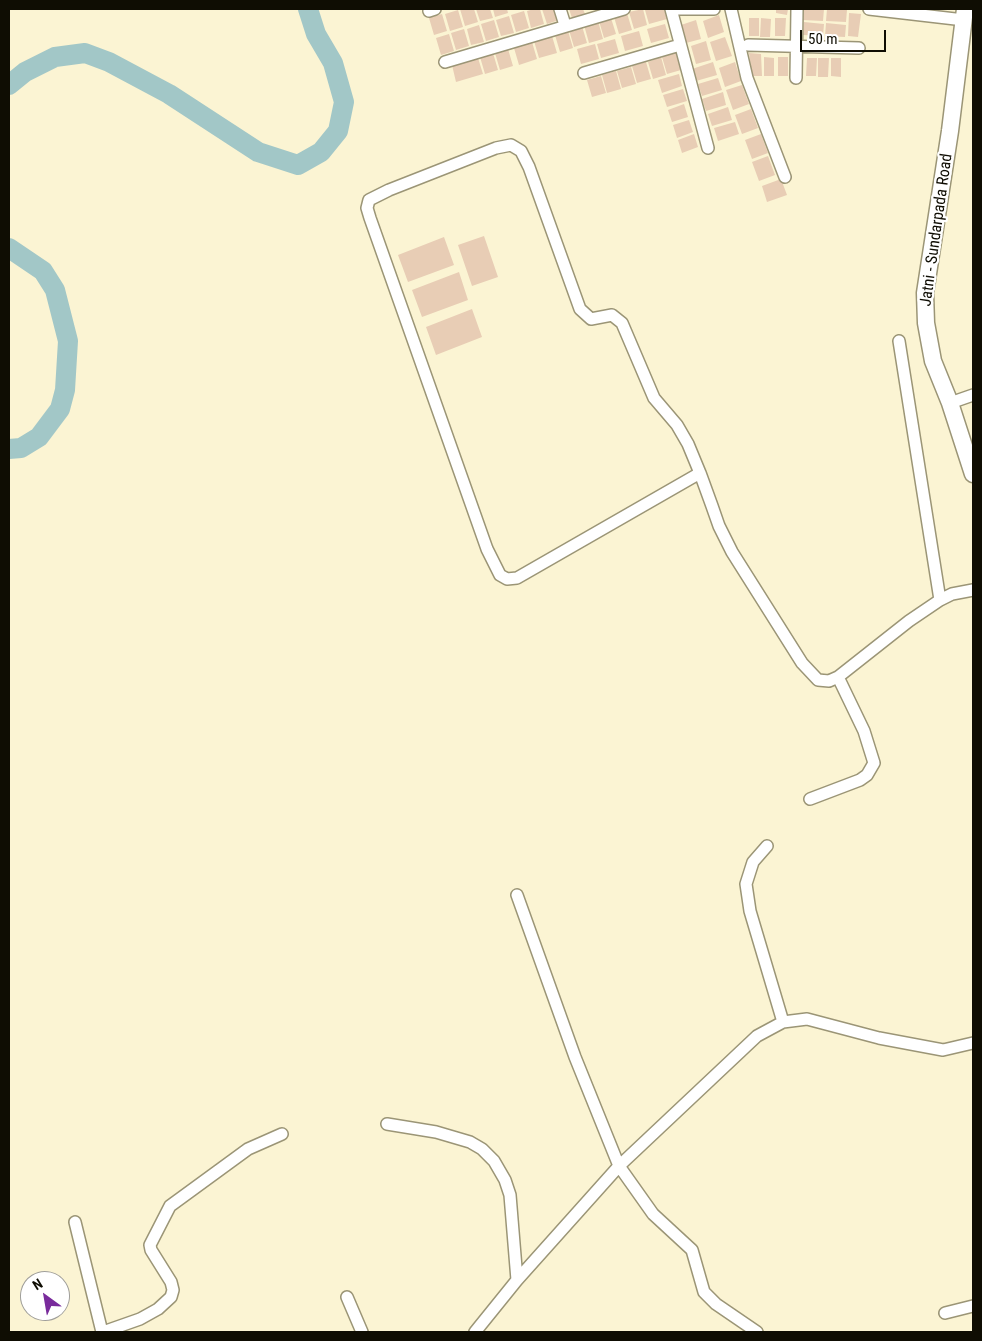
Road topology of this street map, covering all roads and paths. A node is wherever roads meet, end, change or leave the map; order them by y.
1 (560, 9) edge
2 (624, 9) edge
3 (671, 9) edge
4 (679, 9) edge
5 (714, 9) edge
6 (731, 9) edge
7 (797, 9) edge
8 (869, 9) edge
9 (964, 14) edge
10 (565, 25) junction
11 (680, 45) junction
12 (748, 45) dead end
13 (797, 46) junction
14 (859, 48) dead end
15 (445, 62) dead end
16 (584, 73) dead end
17 (796, 78) dead end
18 (708, 148) dead end
19 (785, 177) dead end
20 (899, 341) dead end
21 (973, 394) edge
22 (950, 402) junction
23 (700, 473) junction
24 (973, 474) edge
25 (973, 590) edge
26 (940, 600) junction
27 (838, 677) junction
28 (810, 799) dead end
29 (767, 846) dead end
30 (517, 895) dead end
31 (783, 1022) junction
32 (973, 1043) edge
33 (387, 1124) dead end
34 (282, 1134) dead end
35 (619, 1166) junction
36 (75, 1222) dead end
37 (517, 1280) junction
38 (347, 1297) dead end
39 (973, 1306) edge
40 (945, 1313) dead end
41 (103, 1332) edge
42 (362, 1332) edge
43 (475, 1332) edge
44 (757, 1332) edge

1 - 10 street
2 - 10 street
3 - 11 street
4 - 5 street
6 - 19 street
7 - 13 street
8 - 9 street
9 - 22 main road, Jatni - Sundarpada Road
10 - 15 street
11 - 16 street
11 - 18 street
12 - 13 street
13 - 14 street
13 - 17 street
20 - 26 street
21 - 22 street
22 - 24 main road, Jatni - Sundarpada Road
23 - 23 street
23 - 27 street
25 - 26 street
26 - 27 street
27 - 28 street
29 - 31 street
30 - 35 street
31 - 32 street
31 - 35 street
33 - 37 street
34 - 41 street
35 - 37 street
35 - 44 street
36 - 41 street
37 - 43 street
38 - 42 street
39 - 40 street

